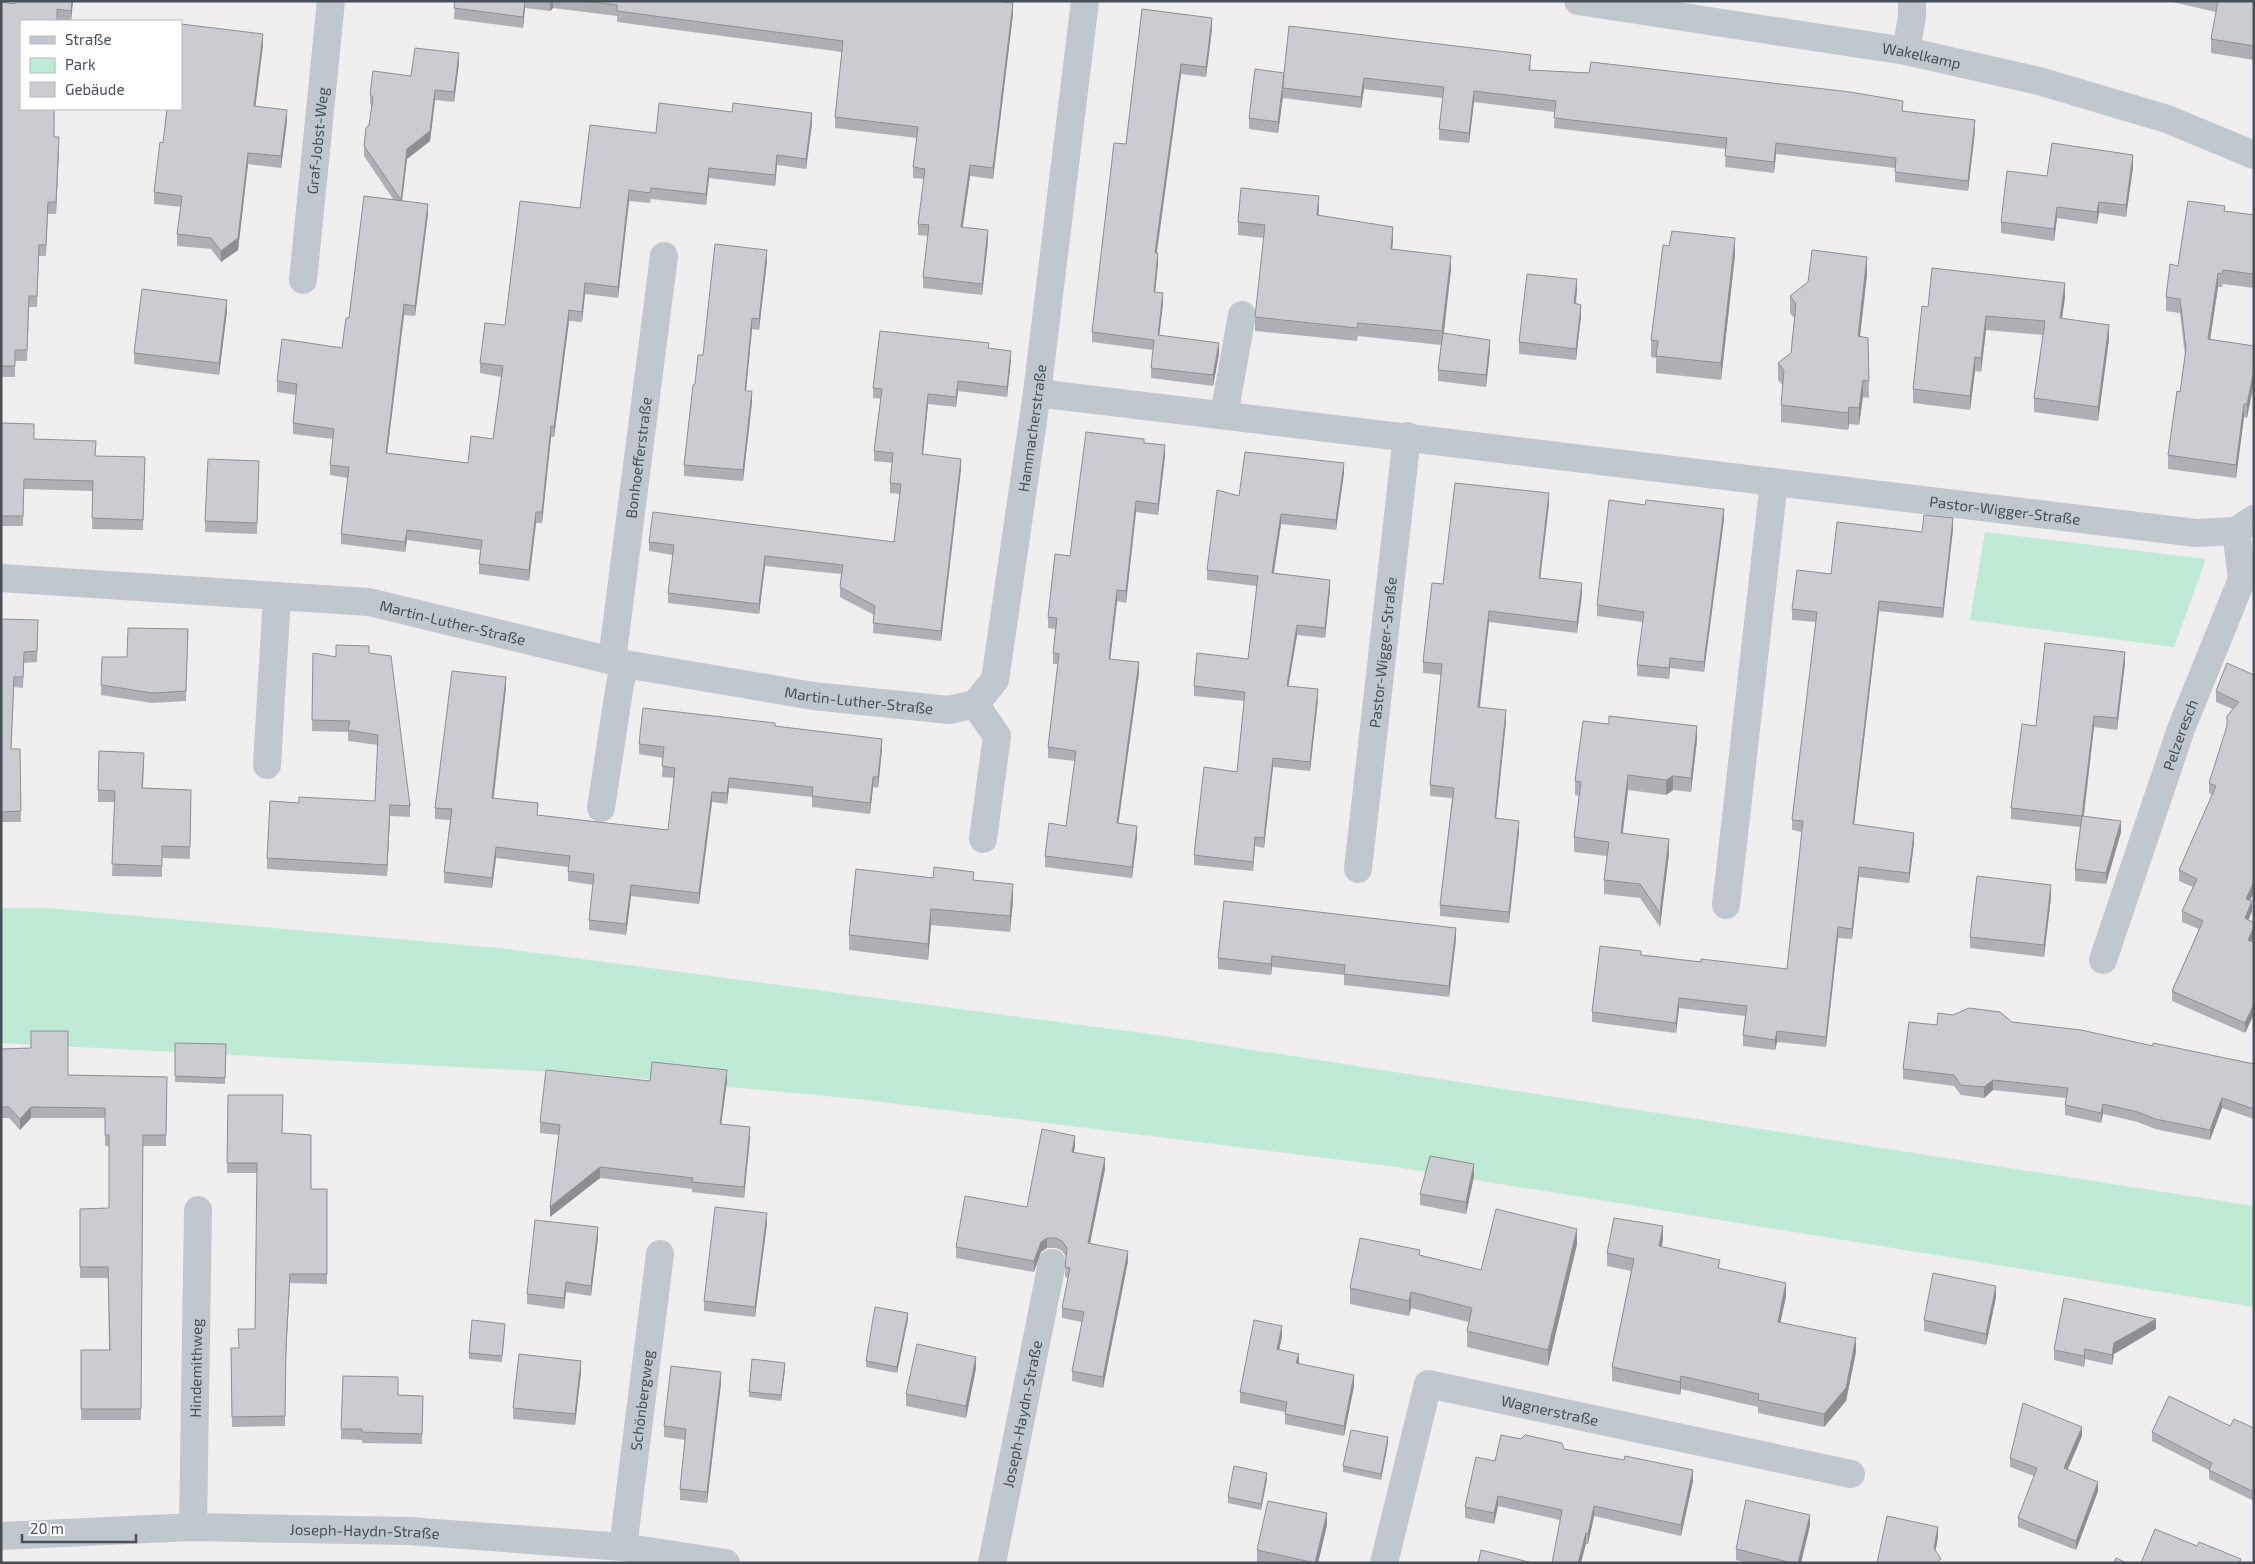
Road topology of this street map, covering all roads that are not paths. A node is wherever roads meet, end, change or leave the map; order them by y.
1 (331, 1) edge
2 (1085, 1) edge
3 (1578, 1) edge
4 (1912, 1) edge
5 (1906, 51) junction
6 (2254, 155) edge
7 (664, 256) dead end
8 (303, 280) dead end
9 (1242, 315) dead end
10 (1037, 393) junction
11 (1224, 415) junction
12 (1407, 436) junction
13 (1774, 482) junction
14 (2245, 525) edge
15 (1, 578) edge
16 (277, 596) junction
17 (619, 662) junction
18 (974, 704) junction
19 (267, 764) dead end
20 (601, 808) dead end
21 (983, 839) dead end
22 (1358, 869) dead end
23 (1726, 905) dead end
24 (2103, 960) dead end
25 (198, 1210) dead end
26 (660, 1254) dead end
27 (1052, 1264) dead end
28 (1851, 1474) dead end
29 (193, 1527) junction
30 (1, 1536) edge
31 (623, 1547) junction
32 (659, 1558) edge
33 (726, 1563) edge
34 (992, 1563) edge
35 (1384, 1563) edge

1 - 8 street, Graf-Jobst-Weg
2 - 10 street, Hammacherstraße
3 - 5 street, Wakelkamp
4 - 5 street
5 - 6 street, Wakelkamp
7 - 17 street, Bonhoefferstraße
9 - 11 street
10 - 11 street, Pastor-Wigger-Straße
10 - 18 street, Hammacherstraße
11 - 12 street, Pastor-Wigger-Straße
12 - 13 street, Pastor-Wigger-Straße
12 - 22 street, Pastor-Wigger-Straße
13 - 14 street, Pastor-Wigger-Straße
13 - 23 street
14 - 24 street, Pelzeresch
15 - 16 street, Martin-Luther-Straße
16 - 17 street, Martin-Luther-Straße
16 - 19 street
17 - 18 street, Martin-Luther-Straße
17 - 20 street
18 - 21 street
25 - 29 street, Hindemithweg
26 - 31 street, Schönbergweg
27 - 34 street, Joseph-Haydn-Straße
28 - 35 street, Wagnerstraße
29 - 30 street, Joseph-Haydn-Straße
29 - 31 street, Joseph-Haydn-Straße
31 - 32 street, Joseph-Haydn-Straße
32 - 33 street, Joseph-Haydn-Straße

